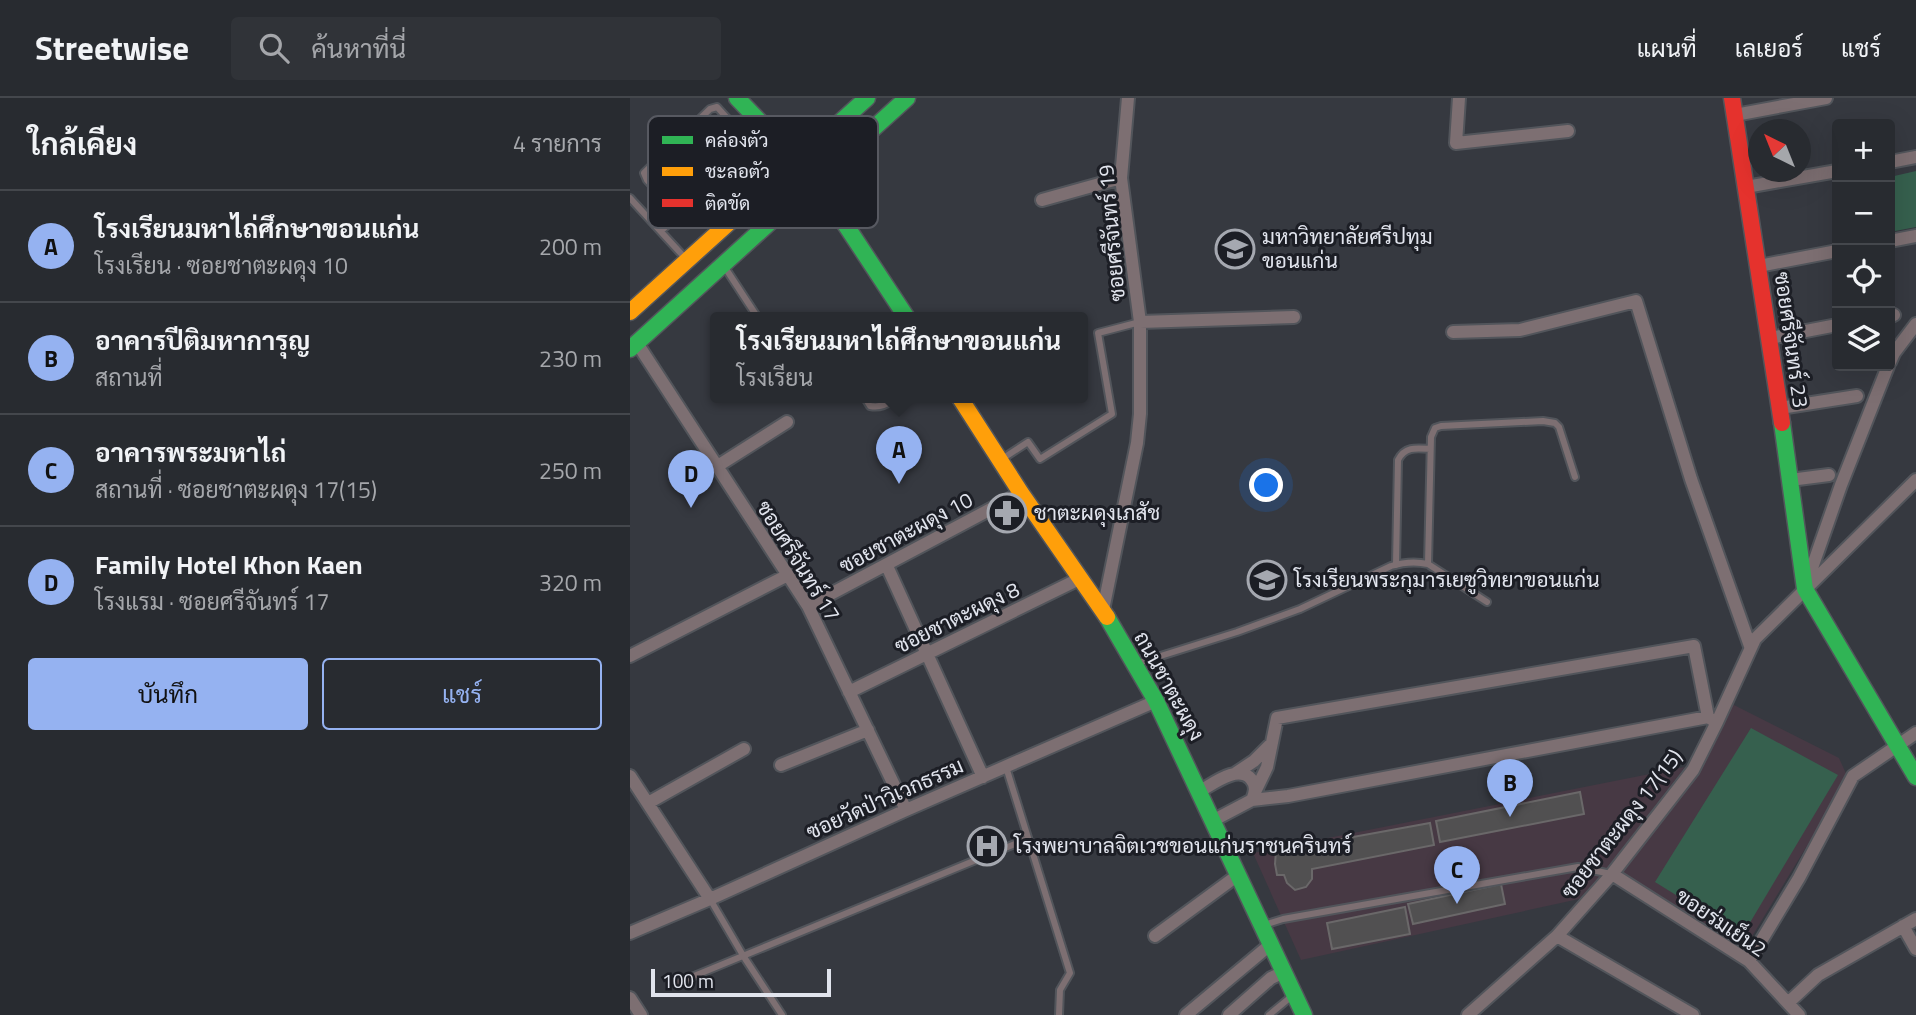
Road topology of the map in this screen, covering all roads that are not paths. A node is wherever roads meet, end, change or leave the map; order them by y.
1 (737, 98) edge
2 (867, 98) edge
3 (906, 98) edge
4 (1128, 98) edge
5 (1459, 98) edge
6 (1732, 98) edge
7 (1826, 98) edge
8 (1735, 115) junction
9 (702, 116) edge
10 (725, 116) edge
11 (755, 116) edge
12 (847, 116) edge
13 (878, 124) edge
14 (1568, 131) dead end
15 (1916, 157) edge
16 (1895, 161) edge
17 (1832, 172) edge
18 (1121, 178) junction
19 (1746, 187) junction
20 (630, 198) edge
21 (1042, 200) dead end
22 (648, 217) edge
23 (658, 228) edge
24 (664, 228) edge
25 (723, 228) edge
26 (763, 228) edge
27 (848, 228) edge
28 (661, 231) junction
29 (1916, 236) edge
30 (1895, 240) edge
31 (1832, 252) edge
32 (687, 261) junction
33 (723, 265) junction
34 (1759, 266) junction
35 (705, 281) junction
36 (630, 312) edge
37 (754, 312) edge
38 (903, 312) edge
39 (1294, 317) dead end
40 (1140, 323) junction
41 (1916, 324) edge
42 (1832, 326) edge
43 (1453, 332) dead end
44 (1770, 338) junction
45 (633, 346) edge
46 (1895, 352) edge
47 (1886, 371) edge
48 (1857, 396) dead end
49 (869, 403) edge
50 (889, 403) edge
51 (963, 403) edge
52 (1780, 408) junction
53 (787, 422) dead end
54 (1430, 449) junction
55 (1000, 460) junction
56 (716, 467) junction
57 (1829, 475) dead end
58 (1575, 478) dead end
59 (1790, 480) junction
60 (1916, 480) edge
61 (1021, 493) junction
62 (1428, 564) junction
63 (1395, 565) junction
64 (887, 566) junction
65 (788, 575) junction
66 (1081, 578) junction
67 (1805, 589) junction
68 (1487, 602) dead end
69 (808, 606) junction
70 (1103, 610) junction
71 (1750, 646) junction
72 (927, 654) junction
73 (630, 656) edge
74 (1133, 664) junction
75 (849, 692) junction
76 (1156, 701) junction
77 (1713, 719) junction
78 (868, 730) junction
79 (1916, 733) edge
80 (1271, 743) junction
81 (1897, 746) junction
82 (744, 750) dead end
83 (781, 765) dead end
84 (1006, 767) junction
85 (1236, 773) junction
86 (630, 776) edge
87 (983, 777) junction
88 (1916, 777) edge
89 (1200, 791) junction
90 (1254, 796) junction
91 (648, 803) junction
92 (906, 810) junction
93 (1214, 820) junction
94 (1027, 839) junction
95 (1612, 874) junction
96 (1238, 875) junction
97 (710, 899) junction
98 (1916, 919) edge
99 (1262, 925) junction
100 (1903, 926) junction
101 (630, 933) edge
102 (1155, 936) dead end
103 (1557, 936) junction
104 (1271, 944) junction
105 (1916, 949) edge
106 (744, 957) junction
107 (1749, 961) junction
108 (1284, 972) junction
109 (677, 983) dead end
110 (1294, 994) junction
111 (630, 998) edge
112 (1788, 1003) junction
113 (1056, 1014) edge
114 (641, 1015) edge
115 (782, 1015) edge
116 (1186, 1015) edge
117 (1229, 1015) edge
118 (1269, 1015) edge
119 (1304, 1015) edge
120 (1468, 1015) edge
121 (1693, 1015) edge
122 (1798, 1015) edge

1 - 11 street
2 - 12 street
3 - 13 street
4 - 18 street, ซอยศรีจันทร์ 19
5 - 14 street
6 - 8 street, ซอยศรีจันทร์ 23
7 - 8 street
8 - 19 street, ซอยศรีจันทร์ 23
9 - 10 lane
15 - 16 street
17 - 19 street
18 - 21 street
18 - 40 street, ซอยศรีจันทร์ 19
19 - 34 street, ซอยศรีจันทร์ 23
20 - 22 lane
23 - 28 lane
24 - 28 lane
25 - 32 street
26 - 33 street
27 - 38 street
28 - 32 lane
29 - 30 street
31 - 34 street
32 - 35 street
32 - 36 street
33 - 35 street
33 - 37 lane
34 - 44 street, ซอยศรีจันทร์ 23
35 - 45 street
39 - 40 street
40 - 55 lane
40 - 70 street, ซอยศรีจันทร์ 19
41 - 46 street
42 - 44 street
43 - 71 street
44 - 52 street, ซอยศรีจันทร์ 23
45 - 56 street, ซอยศรีจันทร์ 17
47 - 67 street
48 - 52 street
49 - 50 lane
51 - 55 street, ถนนชาตะผดุง
52 - 59 street, ซอยศรีจันทร์ 23
53 - 56 street
54 - 58 lane
54 - 62 lane
54 - 63 lane
55 - 61 street, ถนนชาตะผดุง
56 - 65 street, ซอยศรีจันทร์ 17
57 - 59 street
59 - 67 street, ซอยศรีจันทร์ 23
60 - 67 street, ซอยชาตะผดุง 17(15)
61 - 64 street, ซอยชาตะผดุง 10
61 - 66 street, ถนนชาตะผดุง
62 - 63 lane
62 - 68 lane
63 - 74 lane
64 - 69 street, ซอยชาตะผดุง 10
64 - 72 street
65 - 69 street, ซอยศรีจันทร์ 17
65 - 73 street
66 - 70 street, ถนนชาตะผดุง
66 - 72 street, ซอยชาตะผดุง 8
67 - 71 street, ซอยชาตะผดุง 17(15)
67 - 81 street
69 - 75 street, ซอยศรีจันทร์ 17
70 - 74 street, ถนนชาตะผดุง
71 - 77 street, ซอยชาตะผดุง 17(15)
72 - 75 street, ซอยชาตะผดุง 8
72 - 87 street
74 - 76 street, ถนนชาตะผดุง
75 - 78 street, ซอยศรีจันทร์ 17
76 - 84 street, ซอยวัดป่าวิเวกธรรม
76 - 89 street, ถนนชาตะผดุง
77 - 80 street
77 - 90 street
77 - 95 street, ซอยชาตะผดุง 17(15)
78 - 83 street
78 - 92 street, ซอยศรีจันทร์ 17
79 - 81 street
80 - 85 street
80 - 90 street
81 - 88 street
81 - 107 street
82 - 91 street
84 - 87 street, ซอยวัดป่าวิเวกธรรม
84 - 94 lane
85 - 89 street
85 - 90 street
86 - 91 street
87 - 92 street, ซอยวัดป่าวิเวกธรรม
89 - 93 street, ถนนชาตะผดุง
90 - 93 street
91 - 97 street
92 - 97 street, ซอยวัดป่าวิเวกธรรม
93 - 96 street, ถนนชาตะผดุง
94 - 106 lane
94 - 113 lane
95 - 99 lane
95 - 103 street, ซอยชาตะผดุง 17(15)
95 - 107 street, ขอยร่มเย็น2
96 - 99 street, ถนนชาตะผดุง
96 - 102 street
97 - 101 street, ซอยวัดป่าวิเวกธรรม
97 - 106 lane
98 - 100 street
99 - 104 street, ถนนชาตะผดุง
100 - 105 street
100 - 112 street
103 - 120 street, ซอยชาตะผดุง 17(15)
103 - 121 street
104 - 108 street, ถนนชาตะผดุง
104 - 116 street
106 - 109 lane
106 - 115 lane
107 - 112 street, ขอยร่มเย็น2
108 - 110 street, ถนนชาตะผดุง
108 - 117 street
110 - 118 lane
110 - 119 street, ถนนชาตะผดุง
111 - 114 street
112 - 122 street, ขอยร่มเย็น2

